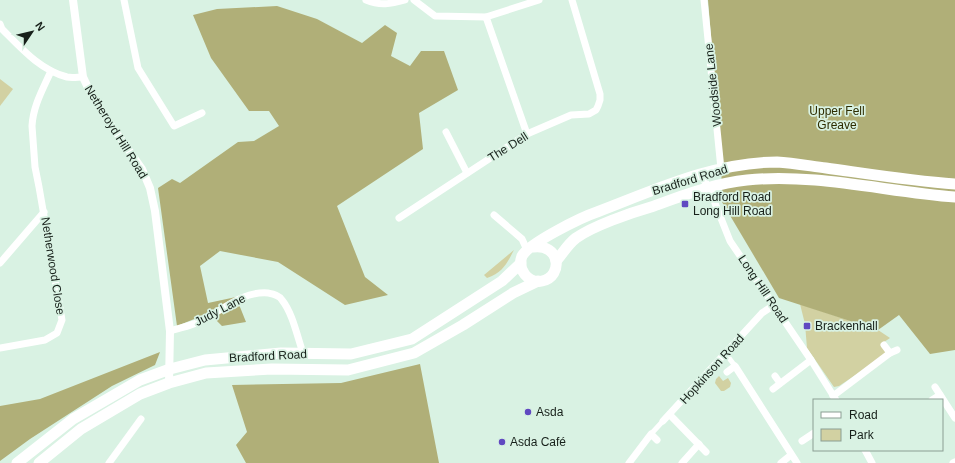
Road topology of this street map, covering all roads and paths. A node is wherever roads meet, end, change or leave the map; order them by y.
1 (73, 0) edge
2 (124, 0) edge
3 (366, 0) edge
4 (405, 0) edge
5 (414, 0) edge
6 (539, 0) edge
7 (572, 0) edge
8 (704, 0) edge
9 (486, 17) junction
10 (0, 24) edge
11 (51, 71) junction
12 (83, 78) junction
13 (202, 113) dead end
14 (446, 132) dead end
15 (527, 134) junction
16 (721, 169) junction
17 (467, 173) junction
18 (700, 174) junction
19 (955, 184) edge
20 (709, 188) junction
21 (955, 197) edge
22 (44, 212) junction
23 (494, 215) dead end
24 (399, 218) dead end
25 (530, 248) junction
26 (556, 261) junction
27 (0, 263) edge
28 (521, 263) junction
29 (538, 281) junction
30 (774, 305) junction
31 (170, 332) junction
32 (884, 345) dead end
33 (0, 348) edge
34 (303, 354) junction
35 (726, 354) junction
36 (205, 360) junction
37 (811, 360) junction
38 (735, 366) junction
39 (170, 369) junction
40 (726, 372) dead end
41 (206, 373) junction
42 (775, 376) dead end
43 (170, 383) junction
44 (780, 383) junction
45 (935, 387) dead end
46 (773, 389) dead end
47 (940, 395) junction
48 (835, 398) edge
49 (934, 399) edge
50 (943, 399) edge
51 (943, 400) edge
52 (670, 415) junction
53 (955, 418) edge
54 (141, 419) dead end
55 (663, 421) joint
56 (651, 434) junction
57 (813, 434) edge
58 (657, 440) dead end
59 (802, 441) dead end
60 (699, 444) junction
61 (865, 451) edge
62 (706, 452) dead end
63 (791, 454) junction
64 (17, 463) edge
65 (39, 463) edge
66 (110, 463) edge
67 (629, 463) edge
68 (682, 463) edge
69 (781, 463) edge
70 (797, 463) edge
71 (872, 463) edge

1 - 12 street
2 - 13 street
3 - 4 street
5 - 9 street
6 - 9 street
7 - 15 street, The Dell
8 - 16 street, Woodside Lane
9 - 15 street
10 - 11 street, Netheroyd Hill Road
11 - 12 street, Netheroyd Hill Road
11 - 22 street, Netherwood Close
12 - 31 street, Netheroyd Hill Road
14 - 17 street
15 - 17 street, The Dell
16 - 18 main road, Bradford Road
16 - 19 main road, Bradford Road
17 - 24 street, The Dell
18 - 20 street, Long Hill Road
18 - 25 main road, Bradford Road
20 - 21 main road, Bradford Road
20 - 26 main road, Bradford Road
20 - 30 street, Long Hill Road
22 - 27 street, Netherwood Close
22 - 33 street, Netherwood Close
23 - 25 street
25 - 26 main road
25 - 28 main road, Bradford Road
26 - 29 main road, Bradford Road
28 - 29 main road
28 - 34 main road, Bradford Road
29 - 41 main road, Bradford Road
30 - 35 street, Hopkinson Road
30 - 37 street, Long Hill Road
31 - 34 street, Judy Lane
31 - 39 street, Netheroyd Hill Road
32 - 48 street
34 - 36 main road, Bradford Road
35 - 38 street
35 - 52 street, Hopkinson Road
36 - 39 main road, Bradford Road
36 - 41 main road
37 - 44 street
37 - 48 street, Long Hill Road
38 - 40 street
38 - 63 street
39 - 43 street, Netheroyd Hill Road
39 - 64 main road, Bradford Road
41 - 43 main road, Bradford Road
42 - 44 street
43 - 65 main road, Bradford Road
44 - 46 street
45 - 47 street
47 - 49 street
47 - 50 street
51 - 53 street
52 - 55 street, Hopkinson Road
52 - 60 street
54 - 66 street
55 - 56 street, Hopkinson Road
56 - 58 street
56 - 67 street, Hopkinson Road
57 - 59 street
60 - 62 street
60 - 68 street
61 - 71 street
63 - 69 street
63 - 70 street

